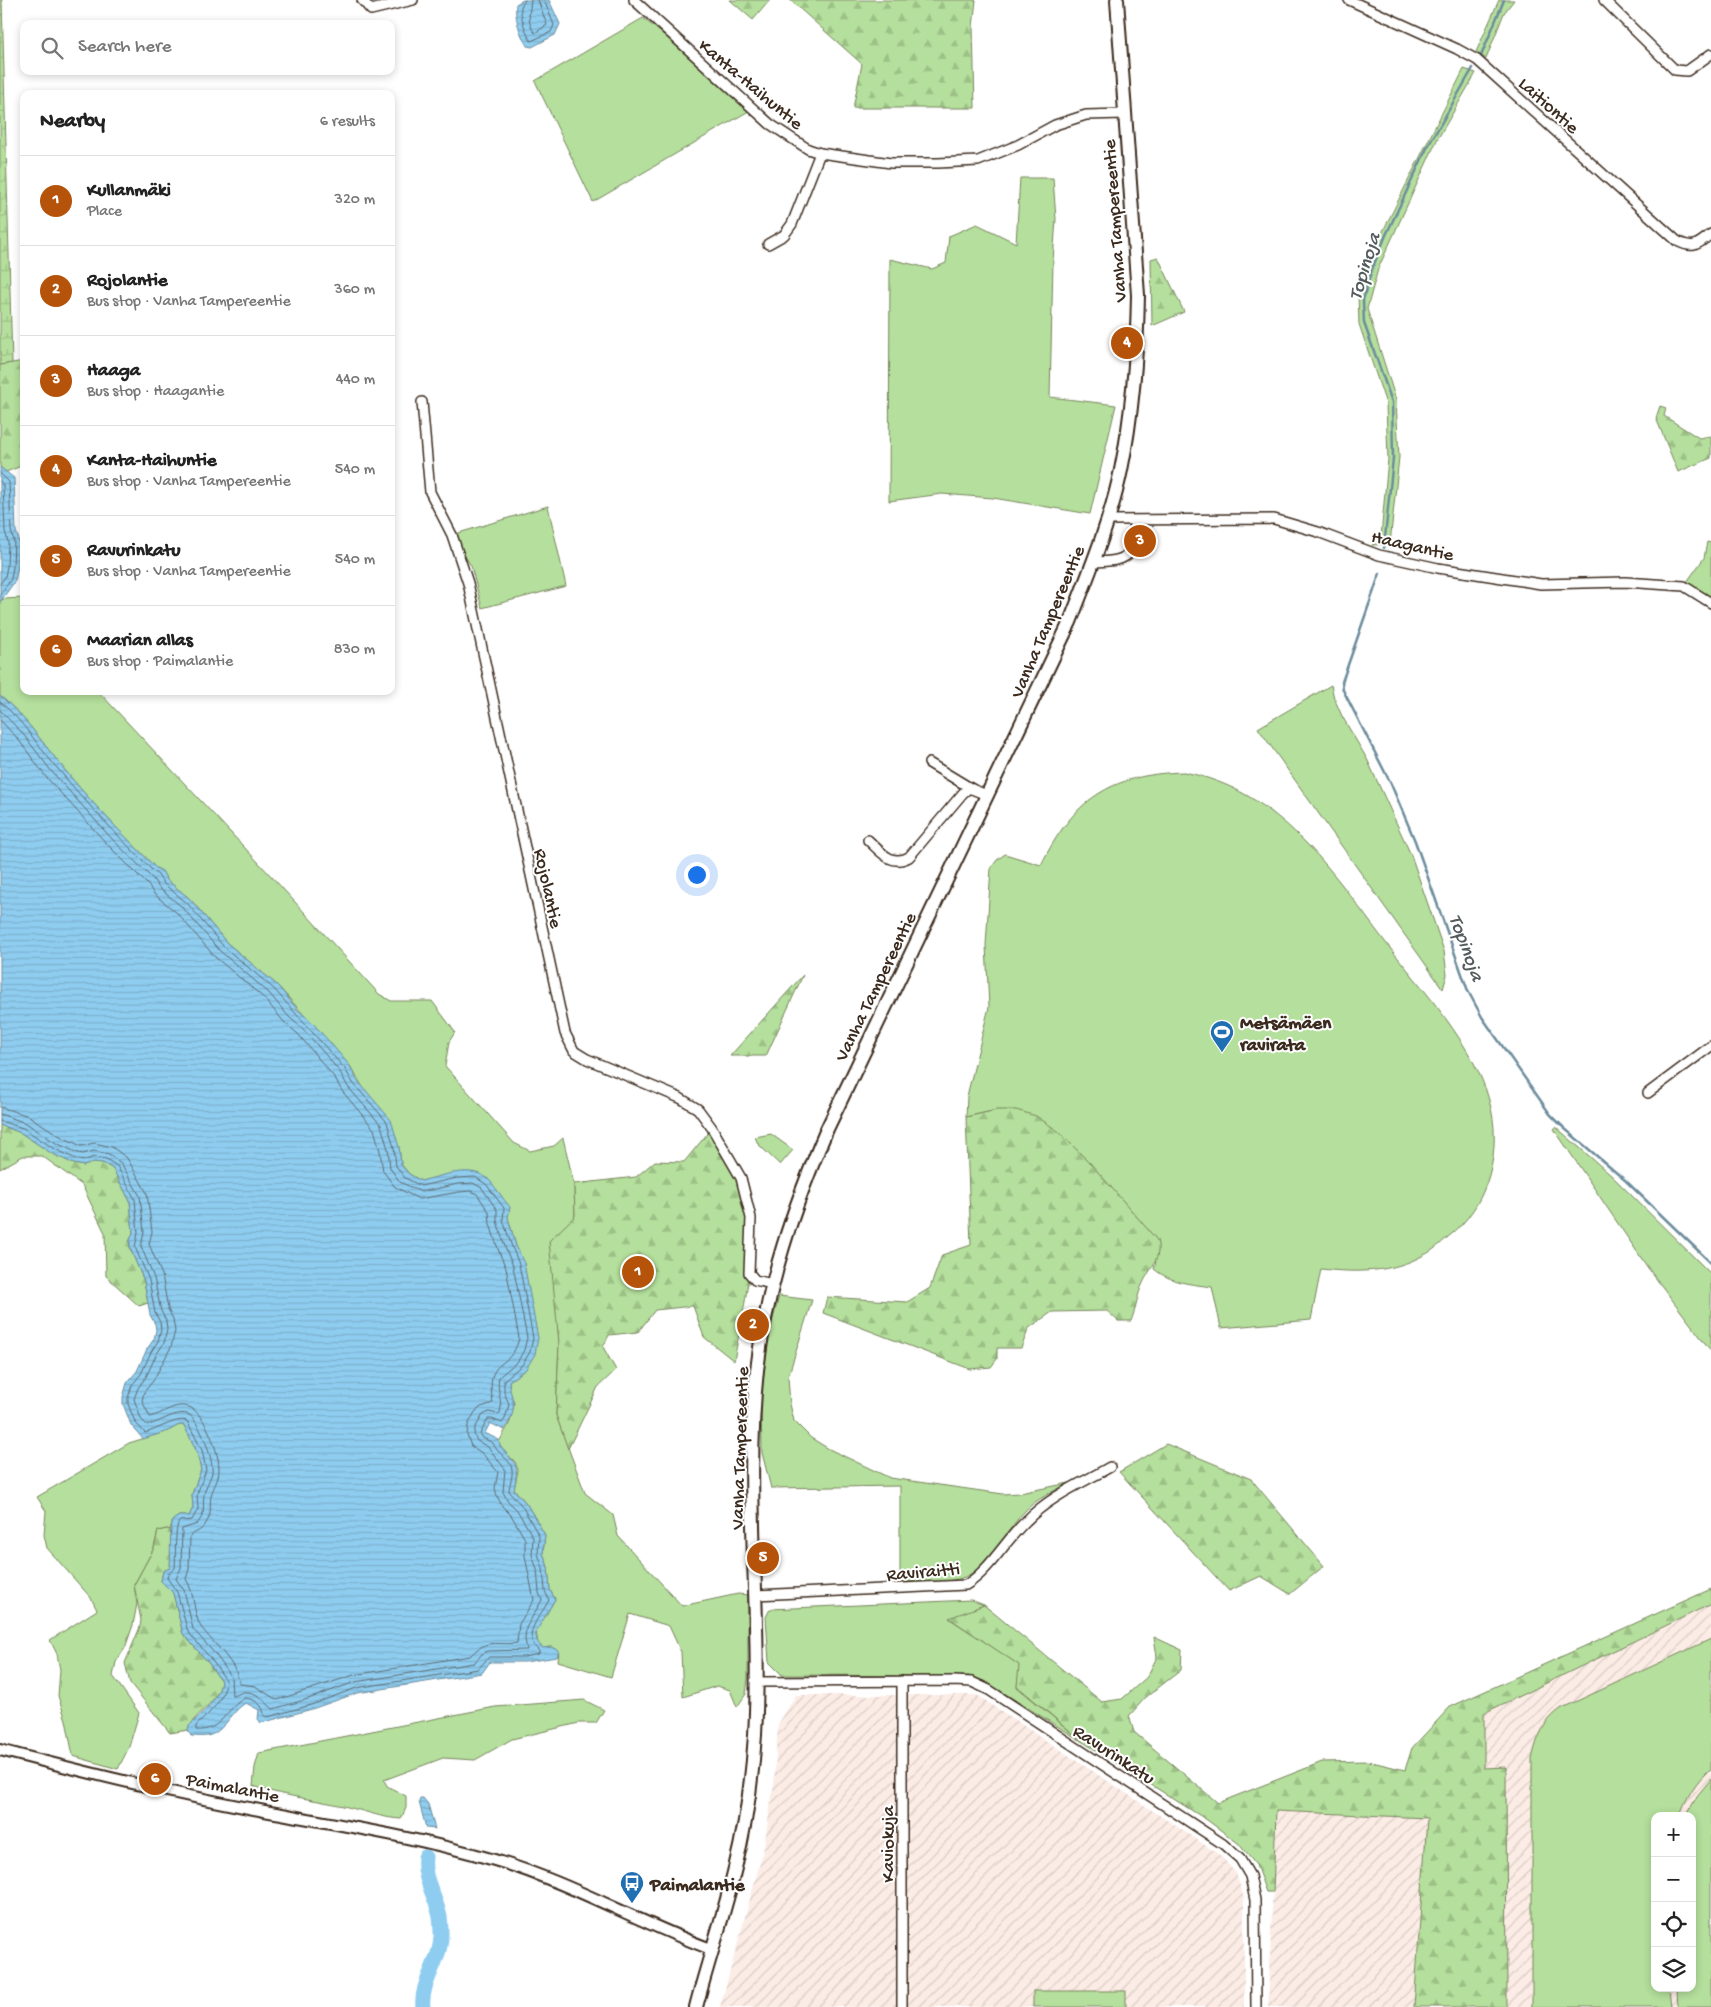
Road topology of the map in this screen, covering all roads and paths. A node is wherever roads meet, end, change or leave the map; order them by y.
1 (362, 0) edge
2 (413, 0) edge
3 (634, 0) edge
4 (1117, 0) edge
5 (1349, 0) edge
6 (1604, 0) edge
7 (1711, 54) edge
8 (1125, 114) junction
9 (820, 153) junction
10 (1711, 234) edge
11 (768, 244) dead end
12 (422, 402) dead end
13 (1107, 520) junction
14 (1134, 521) junction
15 (1093, 562) junction
16 (1711, 603) edge
17 (930, 763) dead end
18 (972, 788) junction
19 (987, 795) junction
20 (868, 840) dead end
21 (1711, 1046) edge
22 (1648, 1093) dead end
23 (772, 1284) junction
24 (1110, 1466) dead end
25 (755, 1595) junction
26 (902, 1681) junction
27 (756, 1682) junction
28 (0, 1750) edge
29 (712, 1950) junction
30 (696, 2007) edge
31 (902, 2007) edge
32 (1256, 2007) edge

1 - 2 street
3 - 9 street, Kanta-Haihuntie
4 - 8 main road, Vanha Tampereentie
5 - 10 street, Laitiontie
6 - 7 street
8 - 9 street, Kanta-Haihuntie
8 - 13 main road, Vanha Tampereentie
9 - 11 street
12 - 23 street, Rojolantie
13 - 14 street, Haagantie
13 - 15 main road, Vanha Tampereentie
14 - 15 street
14 - 16 street, Haagantie
15 - 19 main road, Vanha Tampereentie
17 - 18 street
18 - 19 street
18 - 20 street
19 - 23 main road, Vanha Tampereentie
21 - 22 street
23 - 25 main road, Vanha Tampereentie
24 - 25 street, Raviraitti
25 - 27 main road, Vanha Tampereentie
26 - 27 street, Ravurinkatu
26 - 31 street, Kaviokuja
26 - 32 street, Ravurinkatu
27 - 29 main road, Vanha Tampereentie
28 - 29 street, Paimalantie
29 - 30 main road, Vanha Tampereentie

